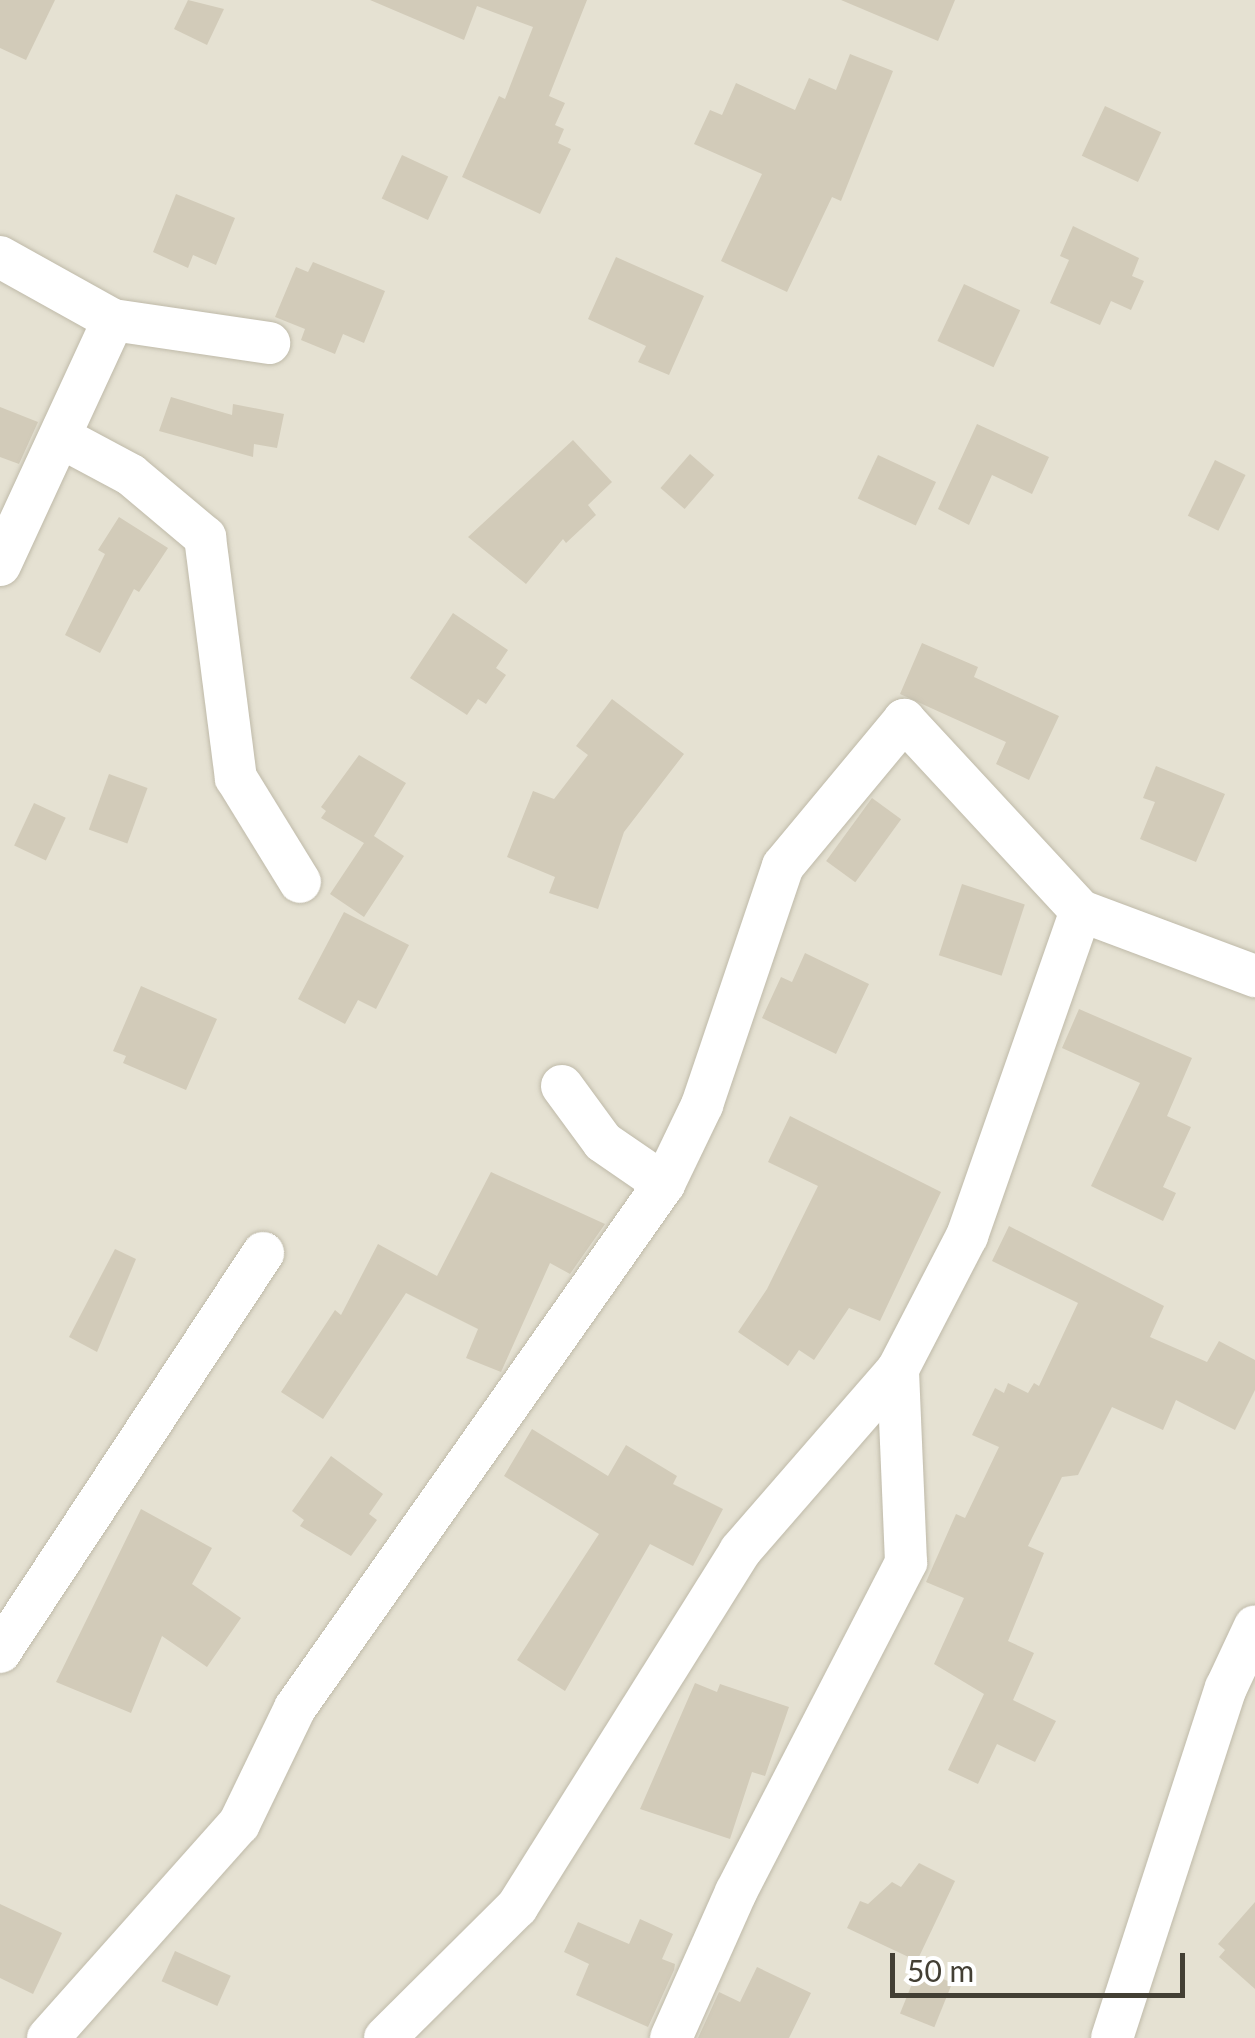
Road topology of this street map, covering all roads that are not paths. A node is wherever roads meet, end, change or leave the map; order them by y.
1 (0, 257) edge
2 (113, 320) junction
3 (270, 343) dead end
4 (62, 438) junction
5 (0, 565) edge
6 (300, 882) dead end
7 (1081, 911) junction
8 (1255, 976) edge
9 (562, 1086) dead end
10 (664, 1184) junction
11 (264, 1253) dead end
12 (898, 1368) junction
13 (1255, 1626) edge
14 (0, 1652) edge
15 (48, 2038) edge
16 (385, 2038) edge
17 (671, 2038) edge
18 (1112, 2038) edge

1 - 2 street
2 - 3 street
2 - 4 street
4 - 5 street
4 - 6 street
7 - 8 street
7 - 10 street
7 - 12 street
9 - 10 street
10 - 15 street
11 - 14 street
12 - 16 street
12 - 17 street
13 - 18 street

